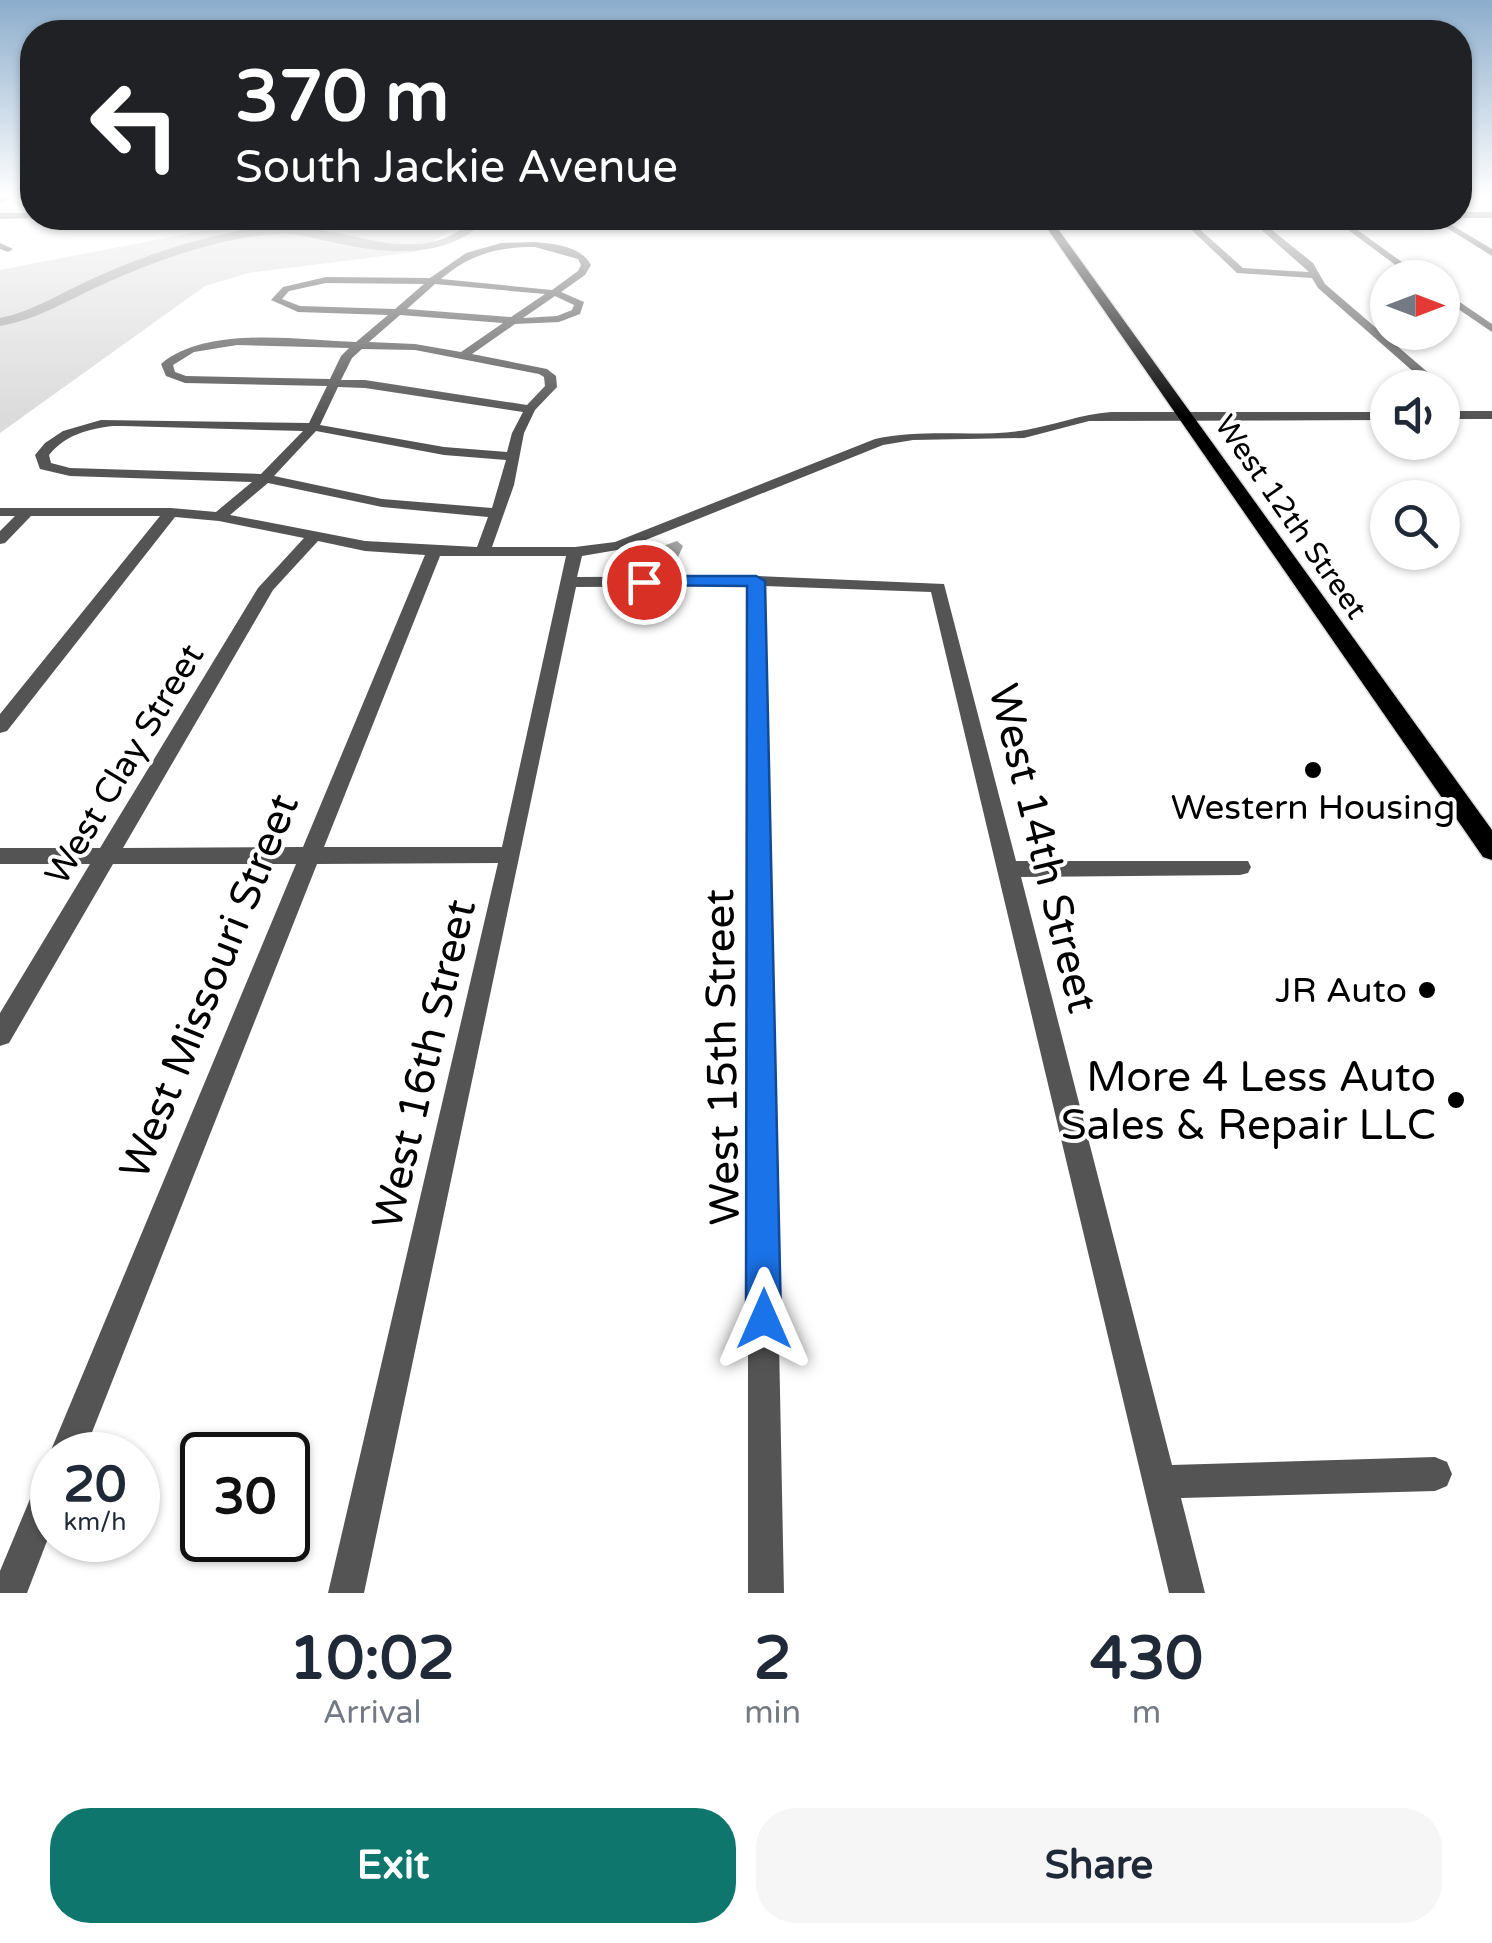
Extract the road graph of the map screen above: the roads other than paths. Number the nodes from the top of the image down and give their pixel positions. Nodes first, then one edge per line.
1 (448, 268) edge
2 (584, 268) edge
3 (1081, 268) edge
4 (1237, 268) edge
5 (1309, 268) edge
6 (1316, 275) junction
7 (433, 282) junction
8 (554, 292) junction
9 (1460, 307) edge
10 (402, 311) junction
11 (514, 321) junction
12 (1492, 329) edge
13 (361, 344) junction
14 (465, 354) junction
15 (1420, 370) edge
16 (333, 383) junction
17 (1460, 404) edge
18 (530, 409) junction
19 (1460, 415) edge
20 (1473, 415) junction
21 (1492, 415) edge
22 (1186, 416) junction
23 (1370, 416) edge
24 (313, 427) junction
25 (512, 456) junction
26 (265, 478) junction
27 (0, 512) edge
28 (28, 512) junction
29 (171, 512) junction
30 (497, 514) junction
31 (219, 517) junction
32 (316, 536) junction
33 (0, 540) edge
34 (434, 552) junction
35 (483, 552) junction
36 (575, 552) junction
37 (756, 581) junction
38 (568, 582) junction
39 (0, 727) edge
40 (1492, 850) edge
41 (311, 855) junction
42 (511, 855) junction
43 (0, 856) edge
44 (107, 856) junction
45 (1240, 867) dead end
46 (1008, 869) junction
47 (0, 1035) edge
48 (75, 1432) edge
49 (1436, 1474) dead end
50 (1160, 1482) junction
51 (30, 1541) edge
52 (9, 1593) edge
53 (346, 1593) edge
54 (766, 1593) edge
55 (1187, 1593) edge

1 - 7 street
2 - 8 street
3 - 22 main road, West 12th Street
4 - 6 street
5 - 6 street
6 - 15 street
7 - 8 street
7 - 10 street
7 - 10 street
8 - 11 street
8 - 11 street
9 - 12 street
10 - 11 street
10 - 13 street
11 - 14 street
13 - 14 street
13 - 16 street
13 - 16 street
14 - 18 street
16 - 18 street
16 - 24 street
17 - 20 street
18 - 25 street
19 - 20 street
20 - 21 street
22 - 23 street
22 - 36 street
22 - 40 main road, West 12th Street
24 - 25 street
24 - 26 street
24 - 26 street
25 - 30 street
26 - 30 street
26 - 31 street
27 - 28 street
28 - 29 street
28 - 33 street
29 - 31 street
29 - 39 street
30 - 35 street
31 - 32 street
32 - 34 street
32 - 44 street, West Clay Street
34 - 35 street
34 - 41 street, West Missouri Street
35 - 36 street
36 - 38 street, West 16th Street
37 - 38 street
37 - 46 street, West 14th Street
37 - 54 street, West 15th Street
38 - 42 street, West 16th Street
41 - 42 street
41 - 44 street
41 - 48 street, West Missouri Street
42 - 53 street, West 16th Street
43 - 44 street
44 - 47 street, West Clay Street
45 - 46 street
46 - 50 street, West 14th Street
49 - 50 street
50 - 55 street, West 14th Street
51 - 52 street

